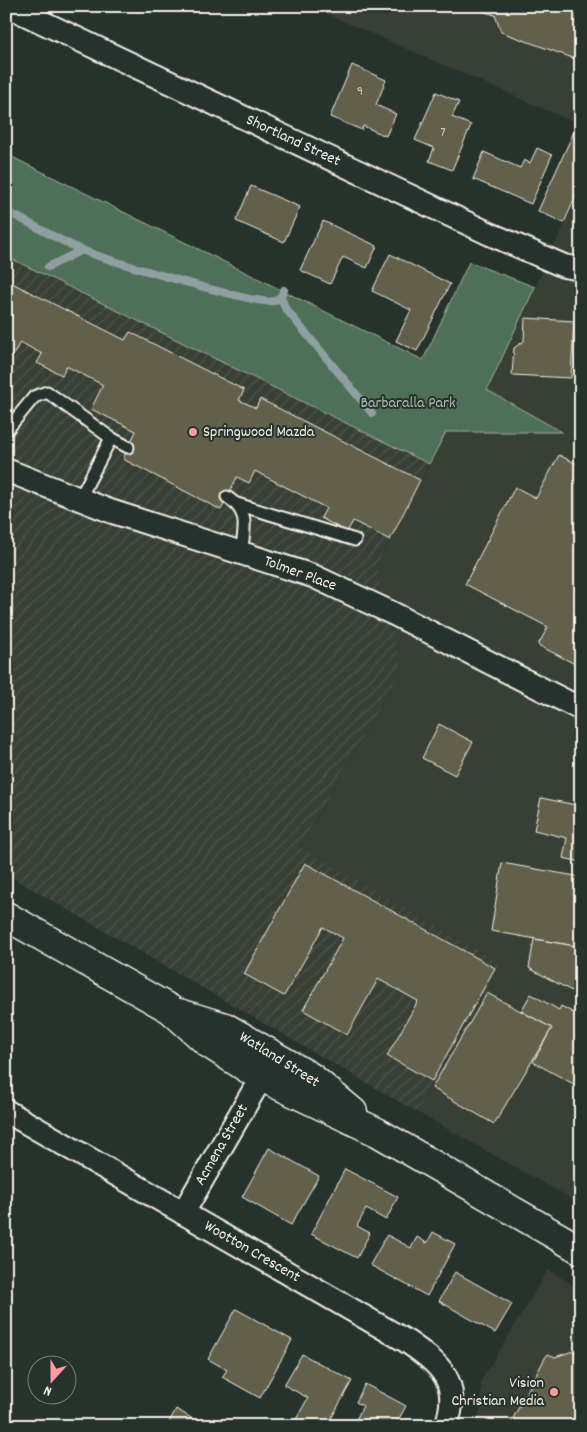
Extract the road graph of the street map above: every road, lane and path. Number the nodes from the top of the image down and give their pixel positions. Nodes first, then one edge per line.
1 (8, 6) edge
2 (581, 269) edge
3 (6, 431) edge
4 (111, 438) junction
5 (128, 447) dead end
6 (6, 470) edge
7 (227, 497) dead end
8 (79, 500) junction
9 (237, 504) junction
10 (355, 540) dead end
11 (241, 554) junction
12 (581, 709) edge
13 (6, 916) edge
14 (170, 1009) junction
15 (261, 1078) junction
16 (6, 1111) edge
17 (377, 1132) junction
18 (183, 1213) junction
19 (581, 1249) edge
20 (446, 1426) edge

1 - 2 street, Shortland Street
3 - 4 lane
4 - 5 lane
4 - 8 lane
6 - 8 street, Tolmer Place
7 - 9 lane
8 - 11 street, Tolmer Place
9 - 10 lane
9 - 11 lane
11 - 12 street, Tolmer Place
13 - 14 street, Watland Street
14 - 15 street, Watland Street
14 - 17 street, Watland Street
15 - 17 street, Watland Street
15 - 18 street, Acmena Street
16 - 18 street, Wootton Crescent
17 - 19 street, Watland Street
18 - 20 street, Wootton Crescent

